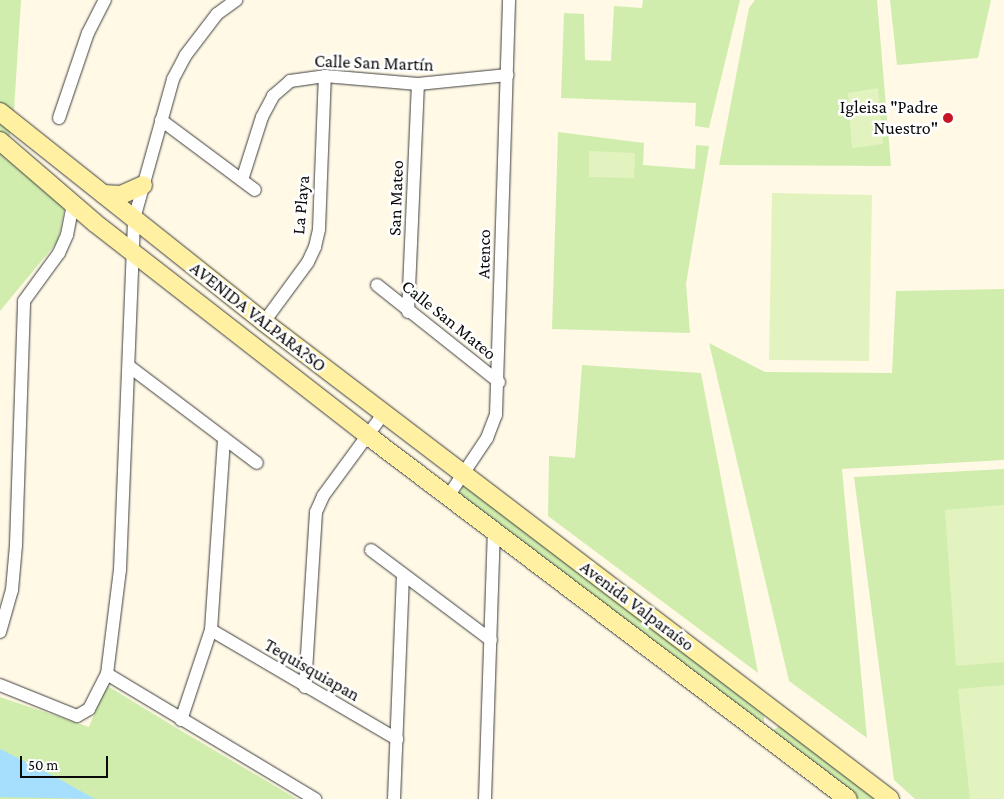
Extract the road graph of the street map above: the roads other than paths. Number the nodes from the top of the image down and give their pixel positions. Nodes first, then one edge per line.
1 (105, 0) edge
2 (236, 0) edge
3 (509, 0) edge
4 (508, 75) junction
5 (325, 76) junction
6 (418, 84) junction
7 (0, 112) edge
8 (59, 118) dead end
9 (161, 120) junction
10 (0, 141) edge
11 (242, 180) junction
12 (143, 185) junction
13 (255, 190) dead end
14 (103, 194) junction
15 (73, 204) junction
16 (134, 219) junction
17 (132, 251) junction
18 (377, 285) dead end
19 (408, 312) junction
20 (264, 322) junction
21 (130, 367) junction
22 (499, 382) junction
23 (384, 413) junction
24 (367, 435) junction
25 (224, 438) junction
26 (257, 463) dead end
27 (463, 474) junction
28 (449, 495) junction
29 (494, 530) junction
30 (371, 550) dead end
31 (403, 575) junction
32 (210, 630) junction
33 (0, 632) edge
34 (491, 640) junction
35 (106, 674) junction
36 (0, 685) edge
37 (306, 687) junction
38 (181, 720) junction
39 (396, 739) junction
40 (314, 799) edge
41 (394, 799) edge
42 (485, 799) edge
43 (848, 799) edge
44 (890, 799) edge

1 - 8 street
2 - 9 street
3 - 4 street, Atenco
4 - 6 street, Calle San Martín
4 - 22 street, Atenco
5 - 6 street, Calle San Martín
5 - 11 street, Calle San Martín
5 - 20 street, La Playa
6 - 19 street, San Mateo
7 - 14 main road, AVENIDA VALPARA?SO
9 - 11 street
9 - 12 street
10 - 15 main road, AVENIDA VALPARA?SO
11 - 13 street
12 - 14 main road
12 - 16 street
14 - 16 main road, AVENIDA VALPARA?SO
15 - 17 main road, AVENIDA VALPARA?SO
15 - 33 street
16 - 17 street
16 - 20 main road, AVENIDA VALPARA?SO
17 - 21 street
17 - 24 main road, AVENIDA VALPARA?SO
18 - 19 street, Calle San Mateo
19 - 22 street, Calle San Mateo
20 - 23 main road, AVENIDA VALPARA?SO
21 - 25 street
21 - 35 street
22 - 27 street, Atenco
23 - 24 street
23 - 27 main road, Avenida Valparaíso
24 - 28 main road, Avenida Valparaíso
24 - 37 street
25 - 26 street
25 - 32 street
27 - 28 street, Atenco
27 - 44 main road, Avenida Valparaíso
28 - 29 main road, Avenida Valparaíso
29 - 34 street
29 - 43 main road, Avenida Valparaíso
30 - 31 street
31 - 34 street
31 - 39 street
32 - 37 street, Tequisquiapan
32 - 38 street
34 - 42 street
35 - 36 street
35 - 38 street
37 - 39 street, Tequisquiapan
38 - 40 street
39 - 41 street

